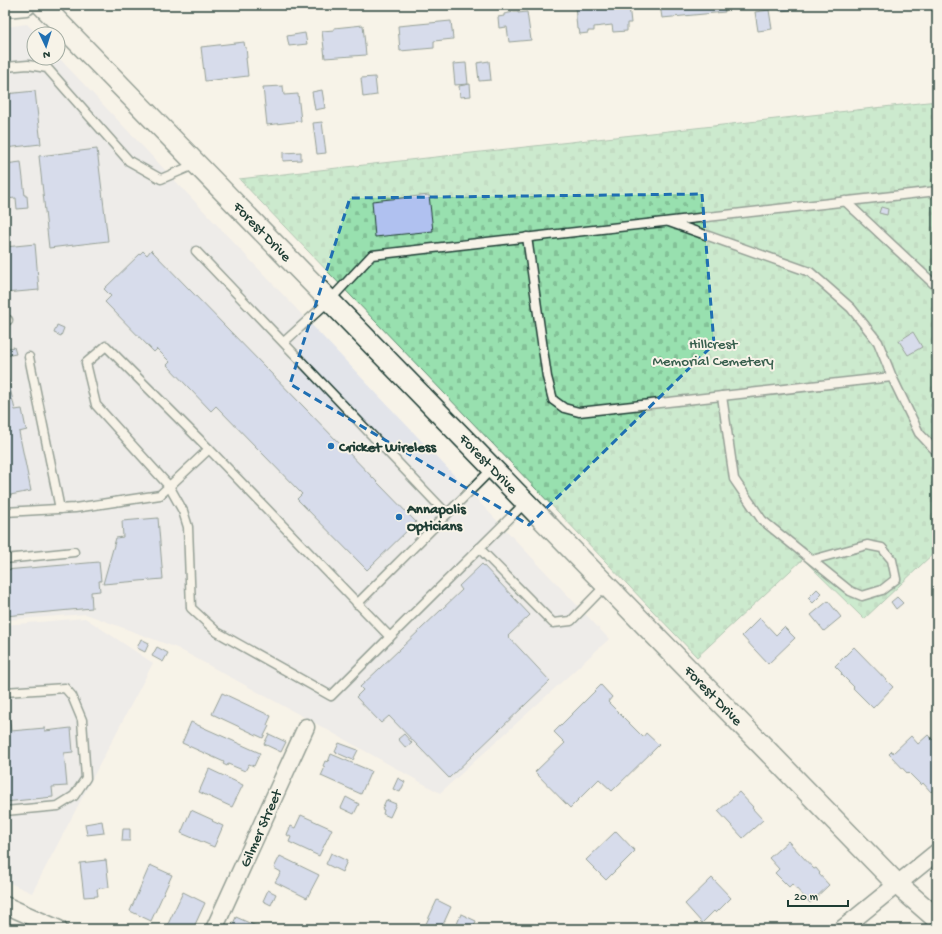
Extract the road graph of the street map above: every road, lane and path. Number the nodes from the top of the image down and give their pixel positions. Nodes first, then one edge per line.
1 (26, 5) edge
2 (42, 5) edge
3 (5, 7) edge
4 (5, 67) edge
5 (197, 164) junction
6 (937, 191) edge
7 (845, 201) junction
8 (666, 221) junction
9 (527, 237) junction
10 (196, 251) dead end
11 (937, 289) edge
12 (330, 300) junction
13 (284, 342) junction
14 (29, 357) dead end
15 (892, 377) junction
16 (722, 396) junction
17 (209, 450) junction
18 (937, 452) edge
19 (493, 468) junction
20 (169, 486) junction
21 (526, 502) junction
22 (60, 509) junction
23 (5, 512) edge
24 (447, 514) junction
25 (479, 548) junction
26 (74, 552) dead end
27 (5, 559) edge
28 (812, 560) junction
29 (606, 584) junction
30 (357, 604) junction
31 (390, 637) junction
32 (5, 692) edge
33 (306, 727) dead end
34 (5, 811) edge
35 (937, 852) edge
36 (897, 884) junction
37 (5, 905) edge
38 (937, 919) edge
39 (59, 929) edge
40 (214, 929) edge
41 (842, 929) edge

1 - 3 street
2 - 5 street, Forest Drive
4 - 5 lane
5 - 12 street, Forest Drive
6 - 7 lane
7 - 8 lane
7 - 11 lane
8 - 9 lane
8 - 15 lane
9 - 12 lane
9 - 16 lane
10 - 13 lane
12 - 13 lane
12 - 19 street, Forest Drive
13 - 24 lane
14 - 22 lane
15 - 16 lane
15 - 18 lane
16 - 28 lane
17 - 20 lane
17 - 20 lane
17 - 30 lane
19 - 21 street, Forest Drive
19 - 24 lane
20 - 22 lane
20 - 31 lane
21 - 25 lane
21 - 29 street, Forest Drive
22 - 23 lane
24 - 30 lane
25 - 29 lane
25 - 31 lane
26 - 27 lane
28 - 28 lane
29 - 36 street, Forest Drive
30 - 31 lane
32 - 34 lane
33 - 40 street, Gilmer Street
35 - 36 street
36 - 38 street, Forest Drive
36 - 41 street
37 - 39 street

